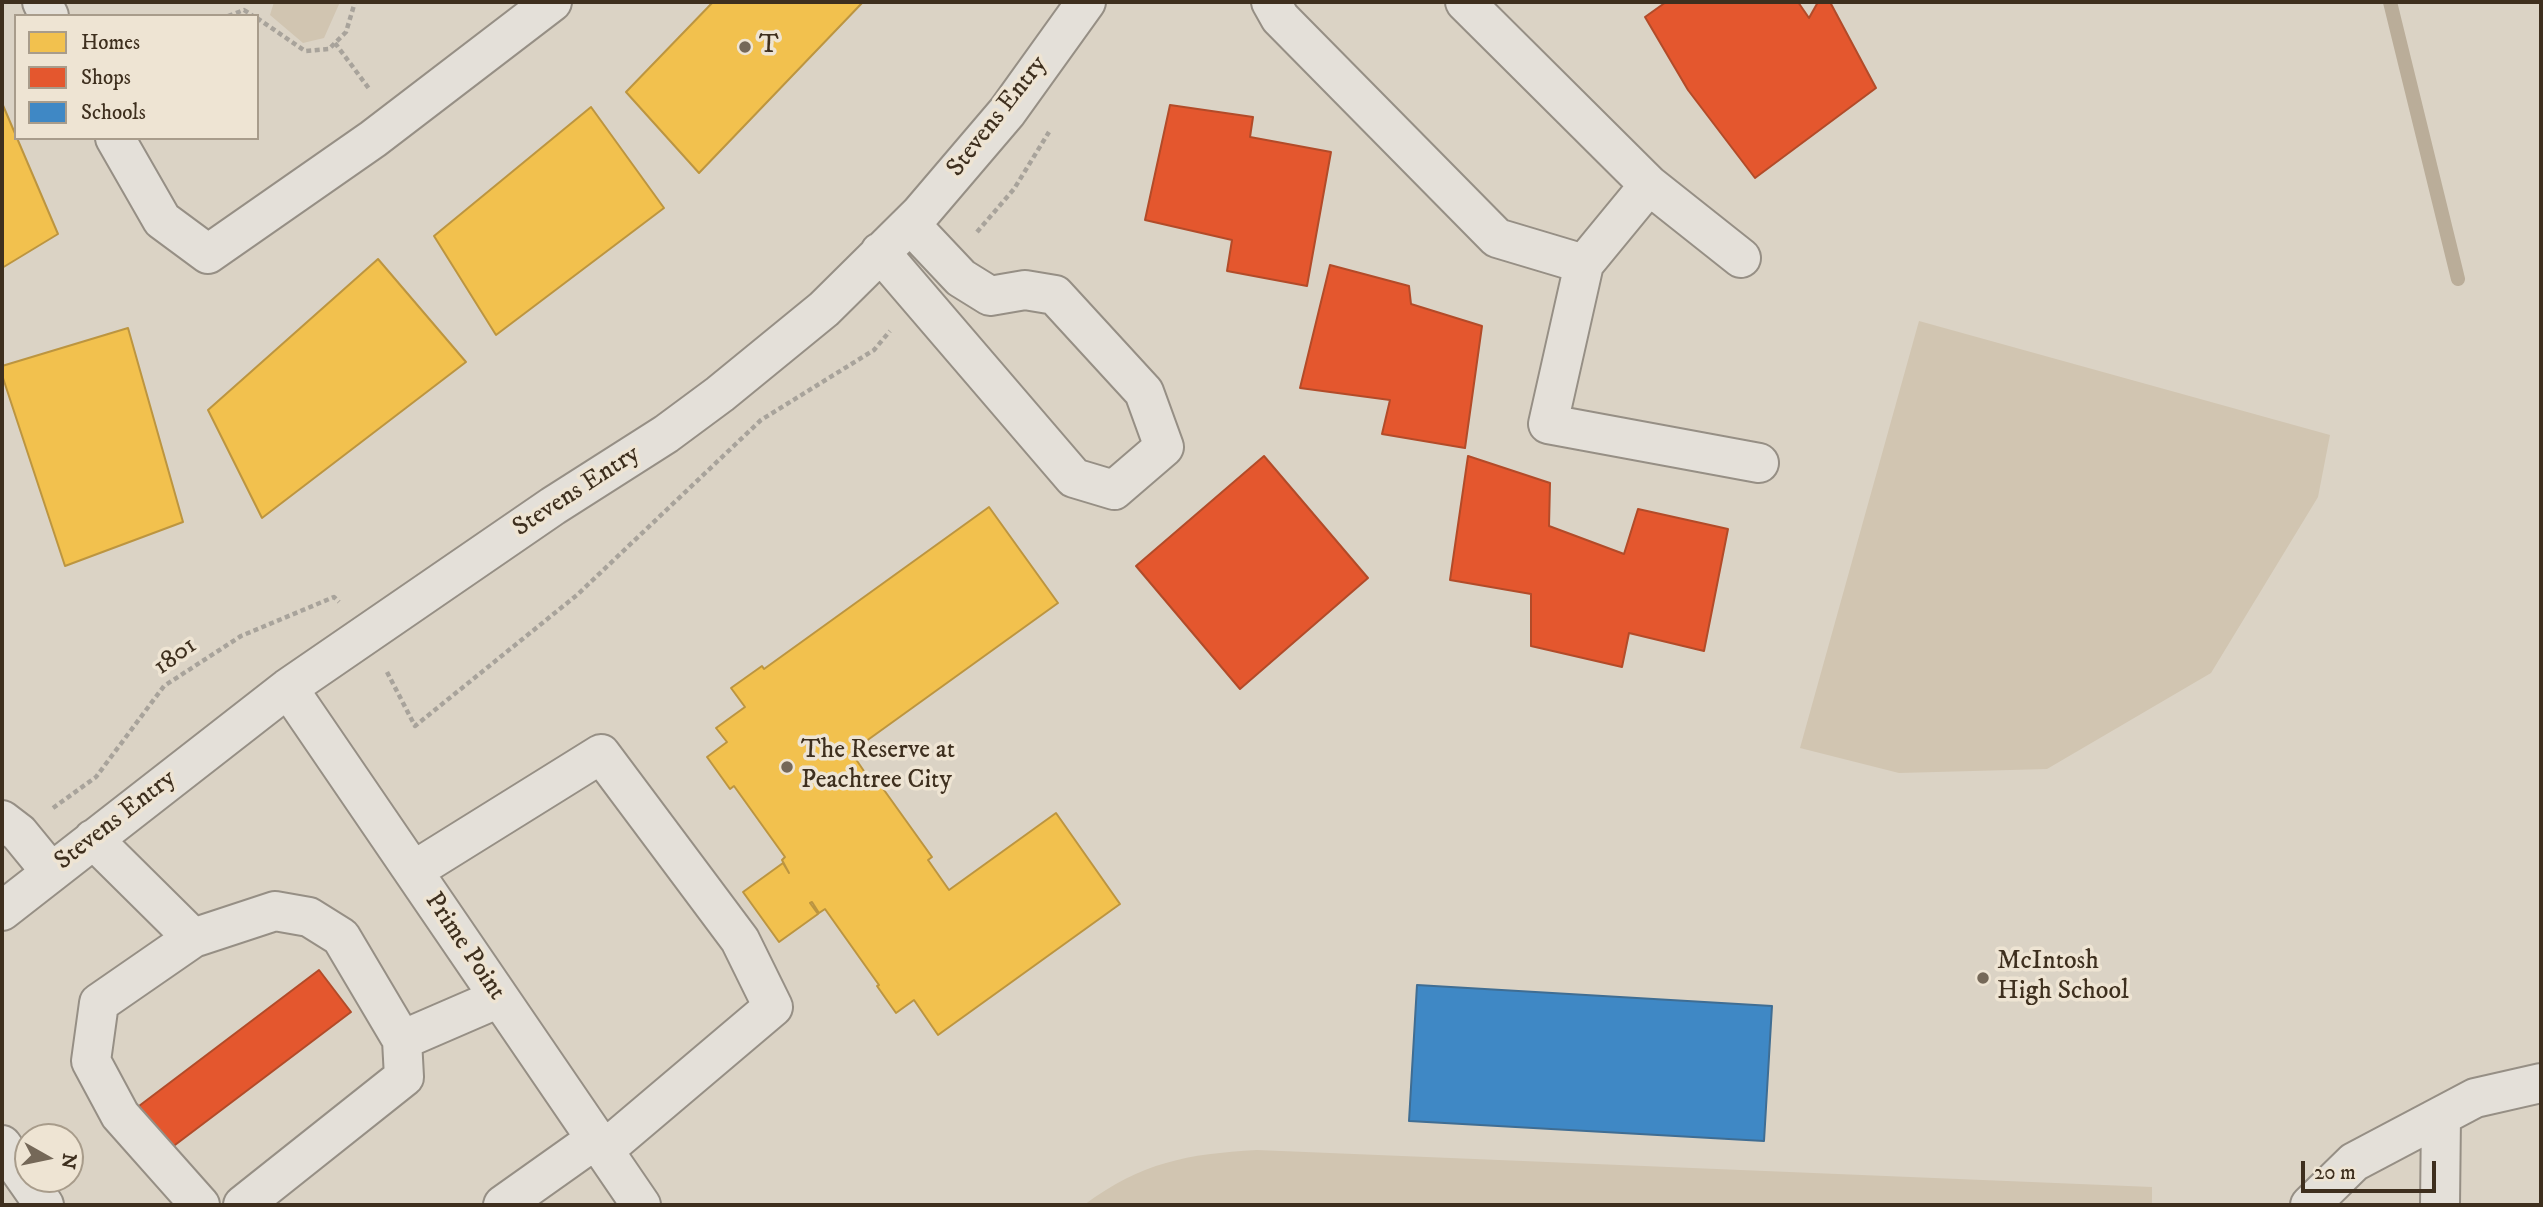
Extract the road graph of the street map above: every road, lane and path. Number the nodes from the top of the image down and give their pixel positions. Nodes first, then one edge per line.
1 (355, 2) edge
2 (552, 2) edge
3 (1086, 2) edge
4 (1271, 2) edge
5 (1465, 2) edge
6 (233, 14) edge
7 (250, 14) edge
8 (259, 20) edge
9 (335, 43) junction
10 (394, 122) junction
11 (116, 140) edge
12 (1649, 185) junction
13 (909, 224) junction
14 (880, 253) junction
15 (1741, 258) dead end
16 (1584, 264) junction
17 (1759, 463) dead end
18 (367, 634) junction
19 (288, 688) junction
20 (10, 826) edge
21 (93, 839) junction
22 (413, 871) junction
23 (51, 872) junction
24 (2, 911) edge
25 (193, 938) junction
26 (499, 998) junction
27 (402, 1040) junction
28 (2541, 1083) edge
29 (2441, 1116) junction
30 (2, 1145) edge
31 (599, 1145) junction
32 (44, 1205) edge
33 (200, 1205) edge
34 (243, 1205) edge
35 (503, 1205) edge
36 (641, 1205) edge
37 (2311, 1205) edge
38 (2440, 1205) edge

1 - 9 path
2 - 10 street
3 - 13 street, Stevens Entry
4 - 16 street
5 - 12 street
6 - 7 path
8 - 9 path
9 - 10 path
10 - 11 street
12 - 15 street
12 - 16 street
13 - 14 street, Stevens Entry
13 - 14 street
14 - 18 street, Stevens Entry
16 - 17 street
18 - 19 street, Stevens Entry
18 - 20 path, 1801
19 - 21 street, Stevens Entry
19 - 22 street, Prime Point
20 - 23 street
21 - 23 street, Stevens Entry
21 - 25 street
22 - 26 street, Prime Point
22 - 31 street
23 - 24 street, Stevens Entry
25 - 27 street
25 - 33 street
26 - 27 street
26 - 31 street, Prime Point
27 - 34 street
28 - 29 street
29 - 37 street
29 - 38 street
30 - 32 street
31 - 35 street
31 - 36 street, Prime Point

